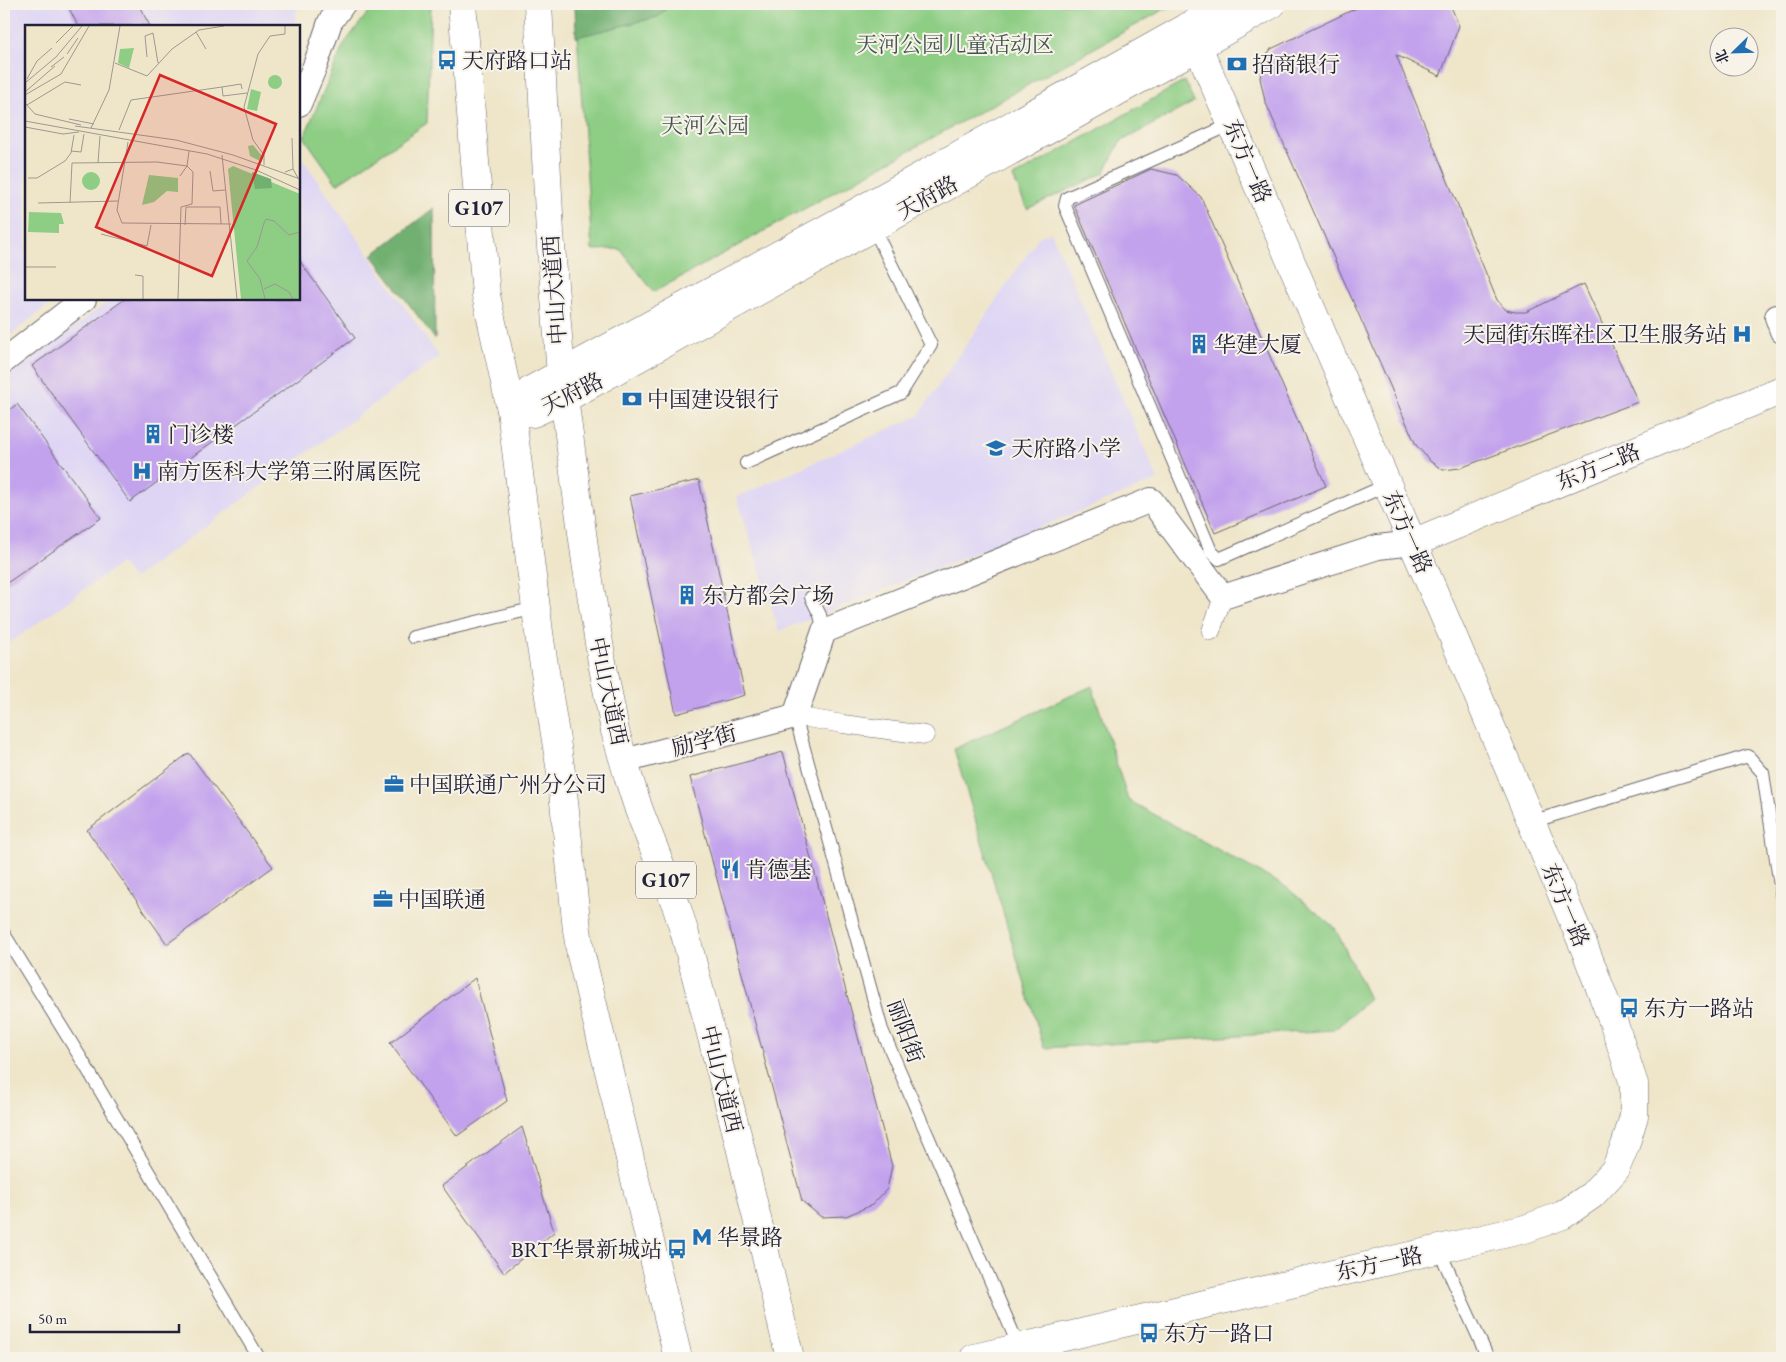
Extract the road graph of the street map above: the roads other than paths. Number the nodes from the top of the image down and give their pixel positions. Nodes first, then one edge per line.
1 (343, 4) edge
2 (462, 4) edge
3 (538, 4) edge
4 (1229, 4) edge
5 (1272, 4) edge
6 (1194, 36) junction
7 (300, 102) edge
8 (1232, 124) junction
9 (873, 227) junction
10 (83, 300) edge
11 (4, 361) edge
12 (563, 387) junction
13 (1782, 390) edge
14 (511, 410) junction
15 (746, 463) dead end
16 (1387, 485) junction
17 (1413, 543) junction
18 (811, 597) dead end
19 (1223, 597) junction
20 (536, 608) junction
21 (824, 631) junction
22 (1211, 631) dead end
23 (413, 637) dead end
24 (790, 717) junction
25 (925, 735) dead end
26 (624, 761) junction
27 (1531, 822) junction
28 (1782, 899) edge
29 (4, 934) edge
30 (1440, 1250) junction
31 (1021, 1353) edge
32 (259, 1358) edge
33 (678, 1358) edge
34 (790, 1358) edge
35 (974, 1358) edge
36 (1488, 1358) edge

1 - 7 street
2 - 14 main road, G107
3 - 12 main road, 中山大道西 / G107
4 - 6 main road, 天府路
5 - 6 main road, 天府路
6 - 8 main road, 东方一路
6 - 9 main road, 天府路
6 - 12 main road, 天府路
8 - 16 main road, 东方一路
8 - 16 lane
9 - 12 main road, 天府路
9 - 15 lane
10 - 11 street
12 - 14 main road, 天府路
12 - 26 main road, 中山大道西 / G107
13 - 17 main road, 东方二路
14 - 20 main road, G107
16 - 17 main road, 东方一路
17 - 19 street
17 - 27 main road, 东方一路
18 - 21 lane
19 - 21 street
19 - 22 street
20 - 23 lane
20 - 33 main road, G107
21 - 24 street
24 - 25 street
24 - 26 street, 励学街
24 - 31 lane, 丽阳街
26 - 34 main road, 中山大道西 / G107
27 - 28 lane
27 - 30 main road, 东方一路
29 - 32 lane
30 - 31 main road, 东方一路
30 - 36 lane
31 - 35 main road, 东方一路

